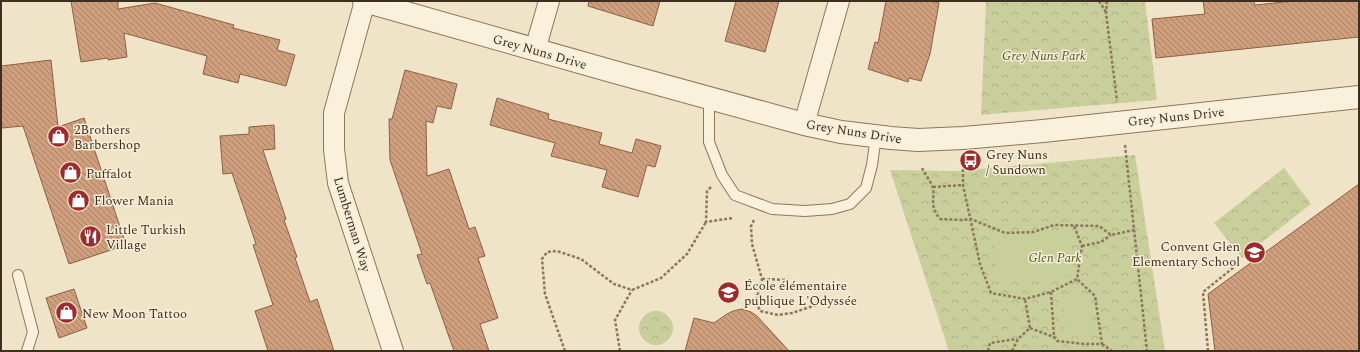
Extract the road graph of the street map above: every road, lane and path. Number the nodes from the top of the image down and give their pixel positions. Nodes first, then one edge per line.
1 (364, 1) edge
2 (549, 1) edge
3 (839, 1) edge
4 (1099, 1) edge
5 (1107, 1) edge
6 (1106, 13) junction
7 (535, 50) junction
8 (1359, 97) edge
9 (709, 98) junction
10 (1118, 107) dead end
11 (804, 124) junction
12 (876, 136) junction
13 (963, 138) junction
14 (1124, 138) dead end
15 (922, 168) dead end
16 (722, 175) junction
17 (963, 185) junction
18 (933, 187) junction
19 (761, 205) junction
20 (733, 218) dead end
21 (971, 219) junction
22 (706, 222) junction
23 (1074, 226) junction
24 (1134, 230) junction
25 (1110, 235) junction
26 (1082, 246) junction
27 (1238, 264) dead end
28 (18, 275) dead end
29 (762, 279) junction
30 (1077, 279) junction
31 (789, 280) dead end
32 (632, 290) junction
33 (1052, 292) junction
34 (1025, 299) junction
35 (816, 305) dead end
36 (1030, 328) junction
37 (1054, 337) junction
38 (1018, 339) junction
39 (1102, 344) junction
40 (27, 351) edge
41 (393, 351) edge
42 (565, 351) edge
43 (620, 351) edge
44 (988, 351) edge
45 (1012, 351) edge
46 (1112, 351) edge
47 (1147, 351) edge
48 (1208, 351) edge

1 - 7 street, Grey Nuns Drive
1 - 41 street, Lumberman Way
2 - 7 street
3 - 11 street
4 - 6 path
5 - 6 path
6 - 10 path
7 - 9 street, Grey Nuns Drive
8 - 13 street, Grey Nuns Drive
9 - 11 street, Grey Nuns Drive
9 - 16 lane
11 - 12 street, Grey Nuns Drive
12 - 13 street, Grey Nuns Drive
12 - 19 lane
13 - 17 path
14 - 24 path
15 - 18 path
16 - 19 lane
16 - 22 path
17 - 18 path
17 - 21 path
18 - 21 path
19 - 29 path
20 - 22 path
21 - 23 path
21 - 34 path
22 - 32 path
23 - 25 path
23 - 26 path
24 - 25 path
24 - 47 path
25 - 26 path
26 - 30 path
27 - 48 path
28 - 40 lane
29 - 31 path
29 - 35 path
30 - 33 path
30 - 39 path
32 - 42 path
32 - 43 path
33 - 34 path
33 - 37 path
34 - 36 path
36 - 37 path
36 - 38 path
37 - 39 path
38 - 44 path
38 - 45 path
39 - 46 path

